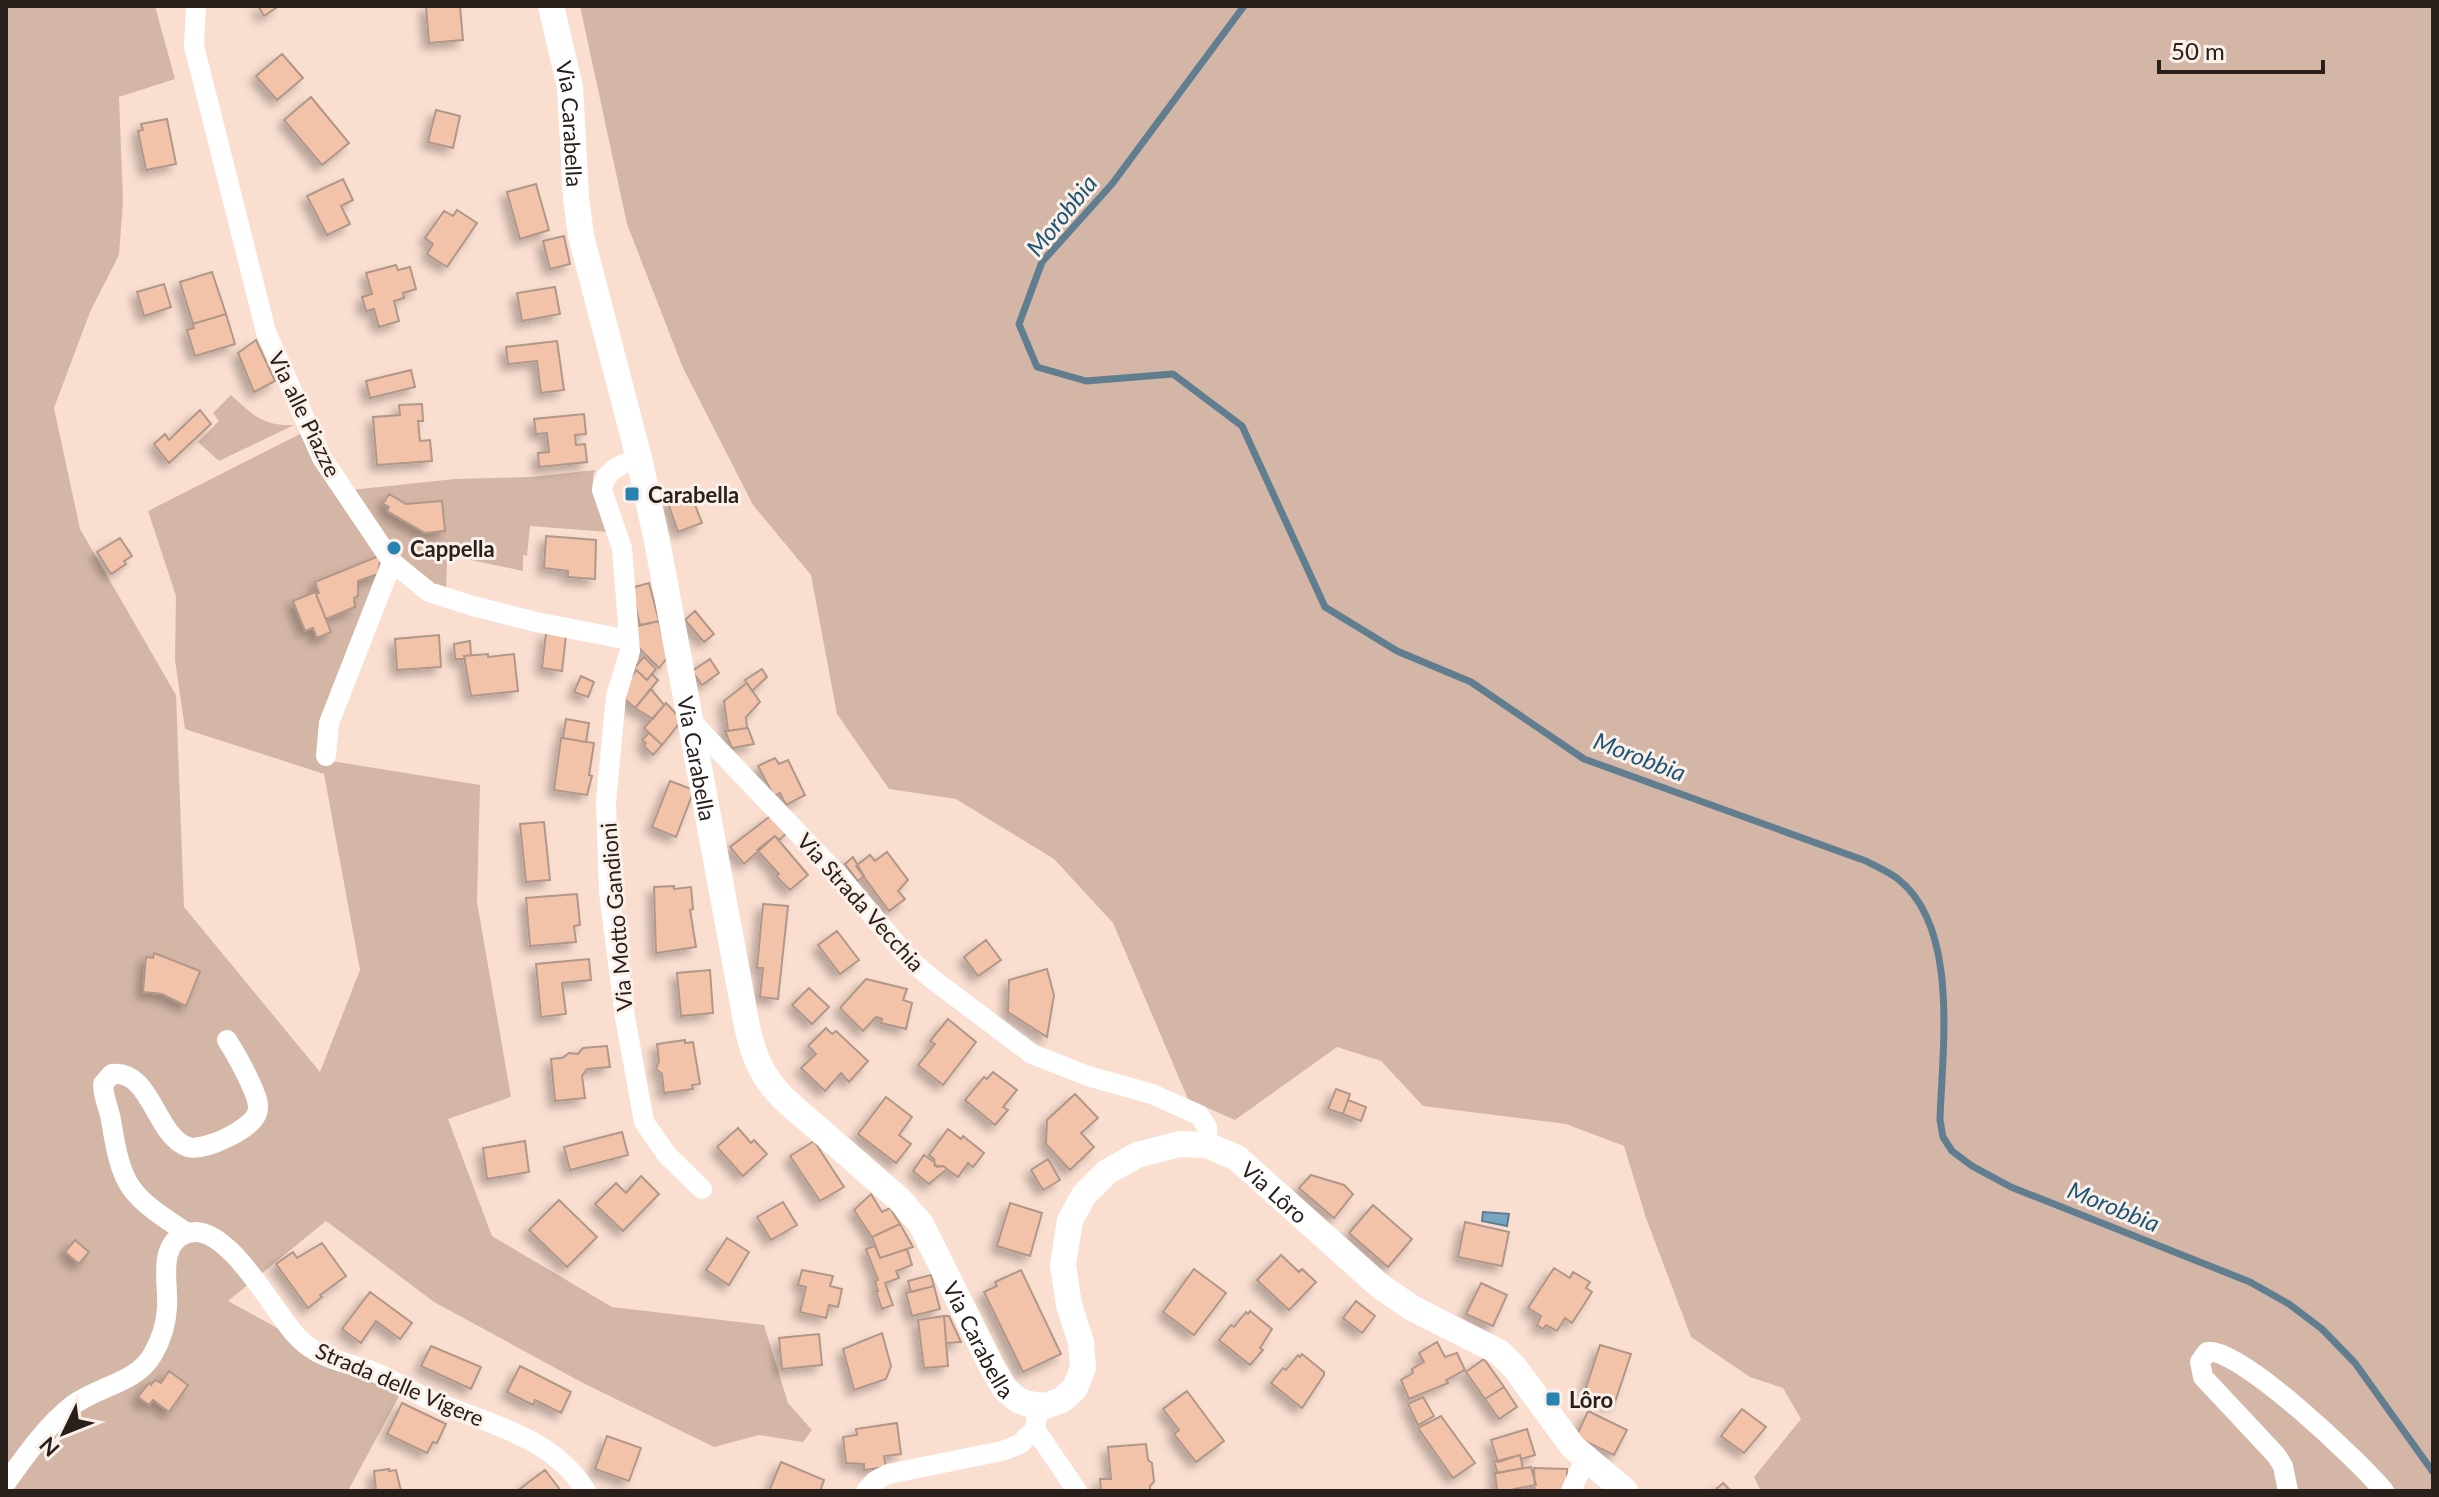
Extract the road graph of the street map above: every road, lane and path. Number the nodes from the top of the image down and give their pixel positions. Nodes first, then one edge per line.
1 (196, 6) edge
2 (551, 6) edge
3 (639, 458) junction
4 (392, 562) junction
5 (629, 640) junction
6 (691, 721) junction
7 (326, 756) dead end
8 (227, 1040) dead end
9 (1207, 1145) junction
10 (702, 1189) dead end
11 (187, 1233) junction
12 (1037, 1417) junction
13 (1585, 1459) junction
14 (6, 1483) edge
15 (586, 1491) edge
16 (866, 1491) edge
17 (1077, 1491) edge
18 (1571, 1491) edge
19 (1625, 1491) edge
20 (2288, 1491) edge
21 (2384, 1491) edge

1 - 4 street, Via alle Piazze
2 - 3 street, Via Carabella
3 - 5 street, Via Motto Gandioni
3 - 6 street, Via Carabella
4 - 5 street, Via alle Piazze
4 - 7 street
5 - 10 street, Via Motto Gandioni
6 - 9 street, Via Strada Vecchia
6 - 12 street, Via Carabella
8 - 11 street, Strada delle Vigere
9 - 12 street, Via Lôro
9 - 13 street, Via Lôro
11 - 14 street
11 - 15 street, Strada delle Vigere
12 - 16 street
12 - 17 street
13 - 18 street
13 - 19 street, Via Lôro
20 - 21 street

